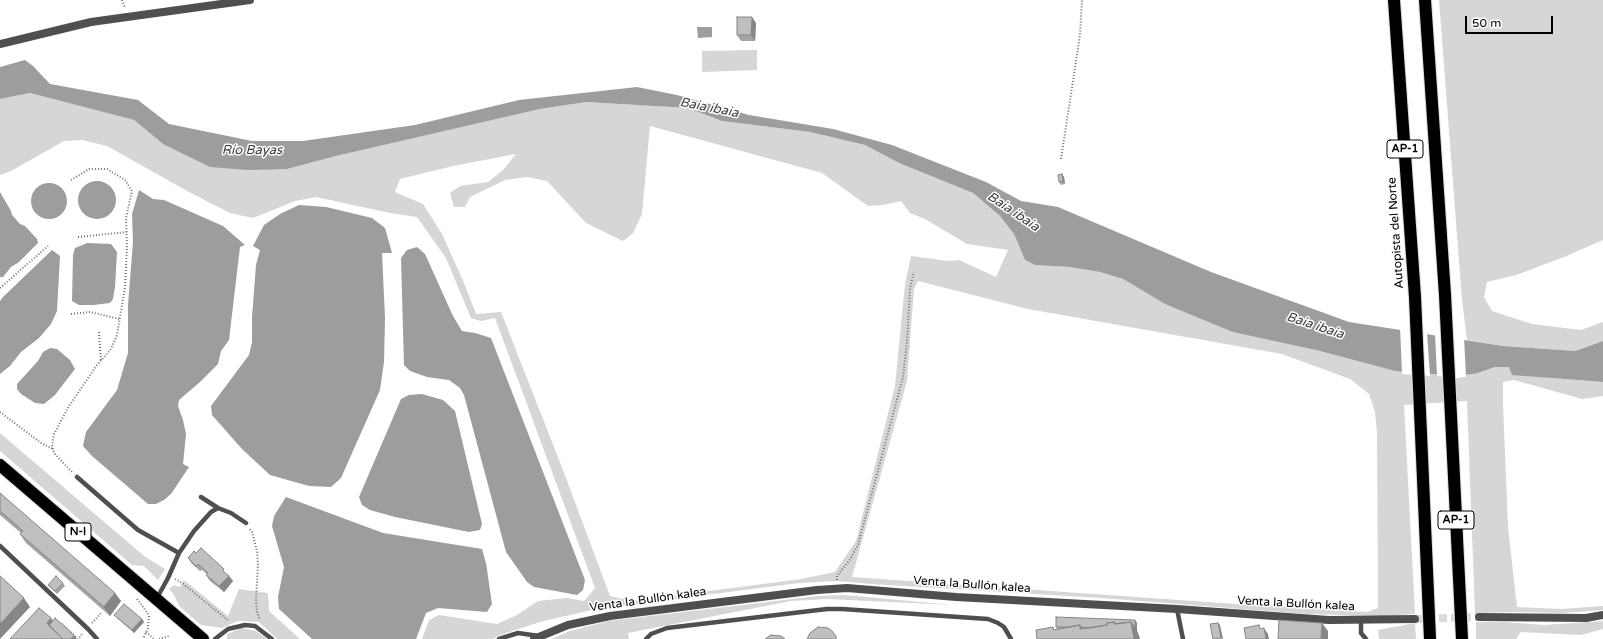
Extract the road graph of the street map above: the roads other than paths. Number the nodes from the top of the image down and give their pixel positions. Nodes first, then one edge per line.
1 (250, 0) edge
2 (1394, 0) edge
3 (1425, 0) edge
4 (0, 44) edge
5 (0, 465) edge
6 (77, 477) road end
7 (201, 498) dead end
8 (218, 508) junction
9 (246, 523) road end
10 (0, 546) edge
11 (179, 553) junction
12 (156, 599) junction
13 (1177, 609) junction
14 (1603, 615) edge
15 (1479, 617) tunnel mouth
16 (1415, 619) tunnel mouth
17 (1361, 620) junction
18 (537, 637) edge
19 (96, 639) edge
20 (203, 639) edge
21 (215, 639) edge
22 (272, 639) edge
23 (499, 639) edge
24 (646, 639) edge
25 (1011, 639) edge
26 (1183, 639) edge
27 (1366, 639) edge
28 (1430, 639) edge
29 (1462, 639) edge

1 - 4 street
2 - 28 highway, Autopista del Norte / AP-1
3 - 29 highway, AP-1
5 - 12 highway, N-I
6 - 11 lane
7 - 8 lane
8 - 9 lane
8 - 11 lane
10 - 19 lane
11 - 12 lane
12 - 20 highway, N-I
13 - 17 street, Venta la Bullón kalea
13 - 18 street, Venta la Bullón kalea
13 - 26 lane
14 - 15 street
16 - 17 street, Venta la Bullón kalea
17 - 27 lane
18 - 23 lane
21 - 22 lane
24 - 25 lane

